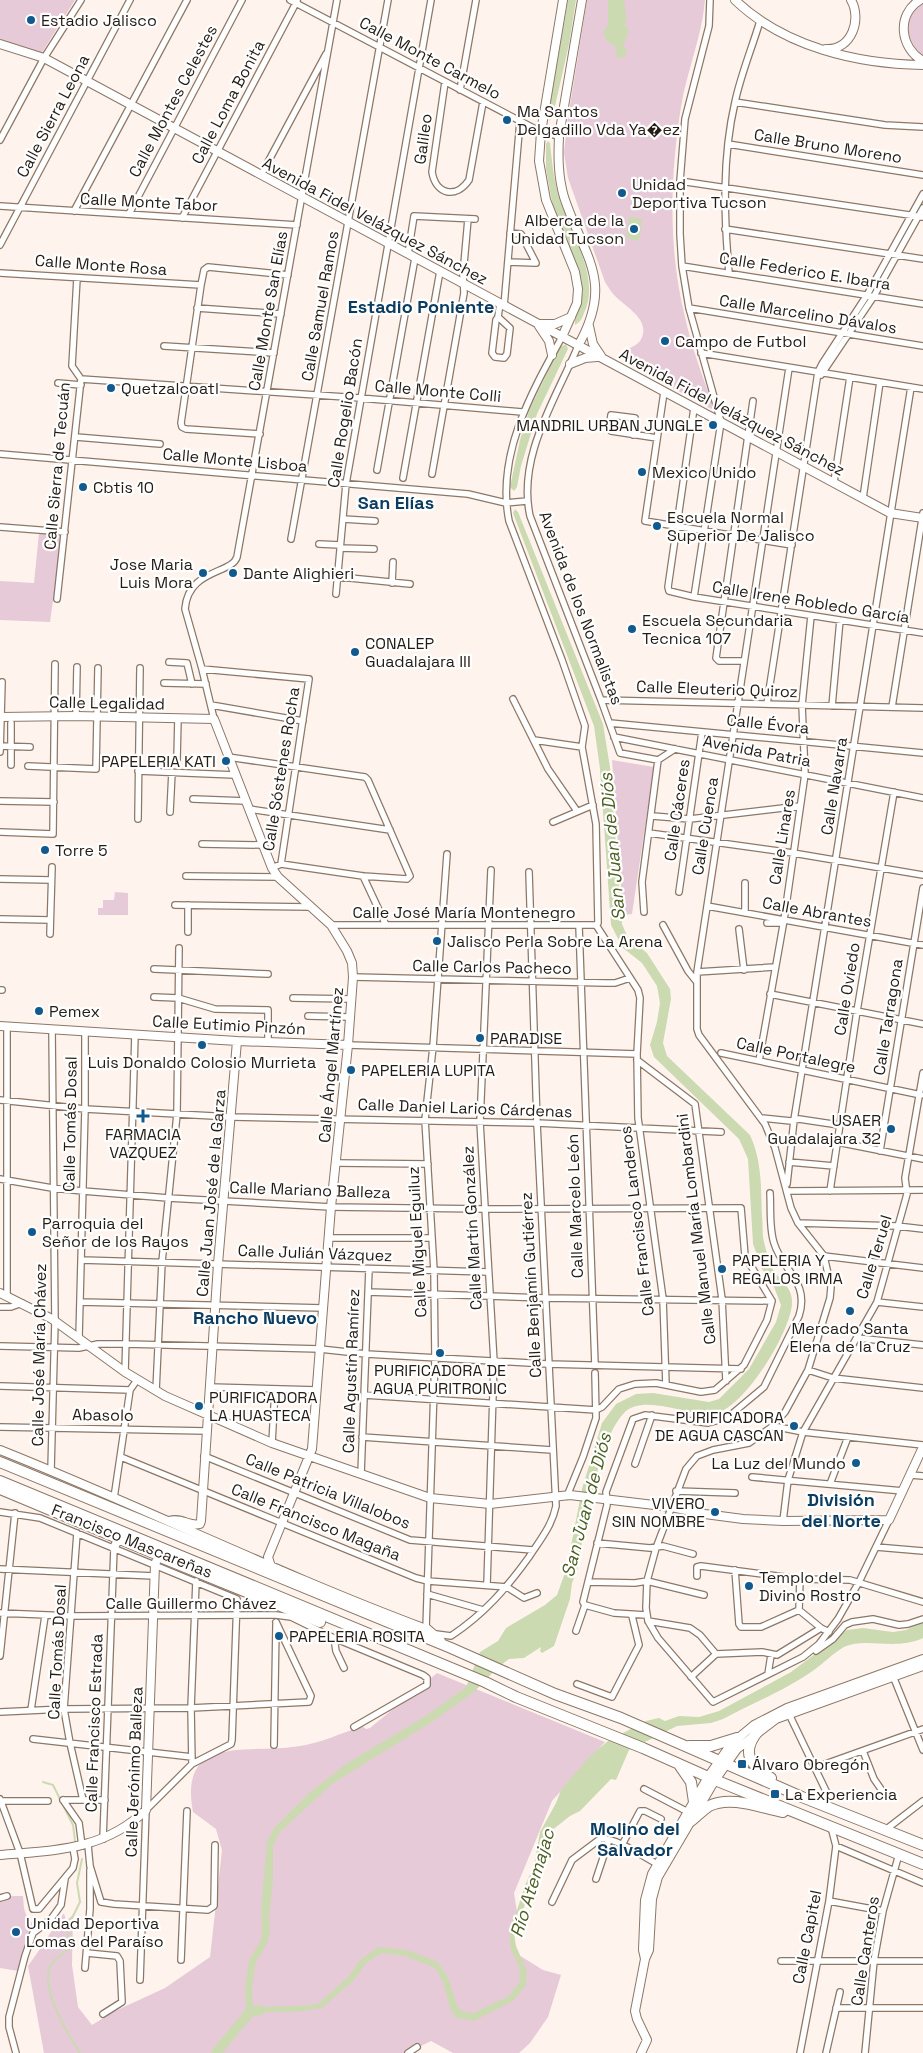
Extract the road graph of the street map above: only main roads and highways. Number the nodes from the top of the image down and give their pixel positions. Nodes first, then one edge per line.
1 (0, 1462) edge
2 (0, 1481) edge
3 (156, 1560) road end
4 (350, 1600) road end
5 (363, 1612) junction
6 (381, 1612) road end
7 (428, 1631) road end
8 (395, 1646) junction
9 (456, 1651) junction
10 (758, 1731) road end
11 (737, 1738) road end
12 (680, 1744) junction
13 (678, 1763) junction
14 (802, 1797) junction
15 (694, 1802) road end
16 (802, 1814) junction
17 (689, 1816) road end
18 (923, 1845) edge
19 (923, 1864) edge

1 - 5 highway
2 - 8 highway
3 - 8 highway
4 - 5 highway
5 - 6 highway
5 - 9 highway
7 - 9 highway
8 - 13 highway
9 - 12 highway
10 - 14 highway
11 - 12 highway
12 - 14 highway
13 - 15 highway
13 - 16 highway
14 - 18 highway
16 - 17 highway
16 - 19 highway

